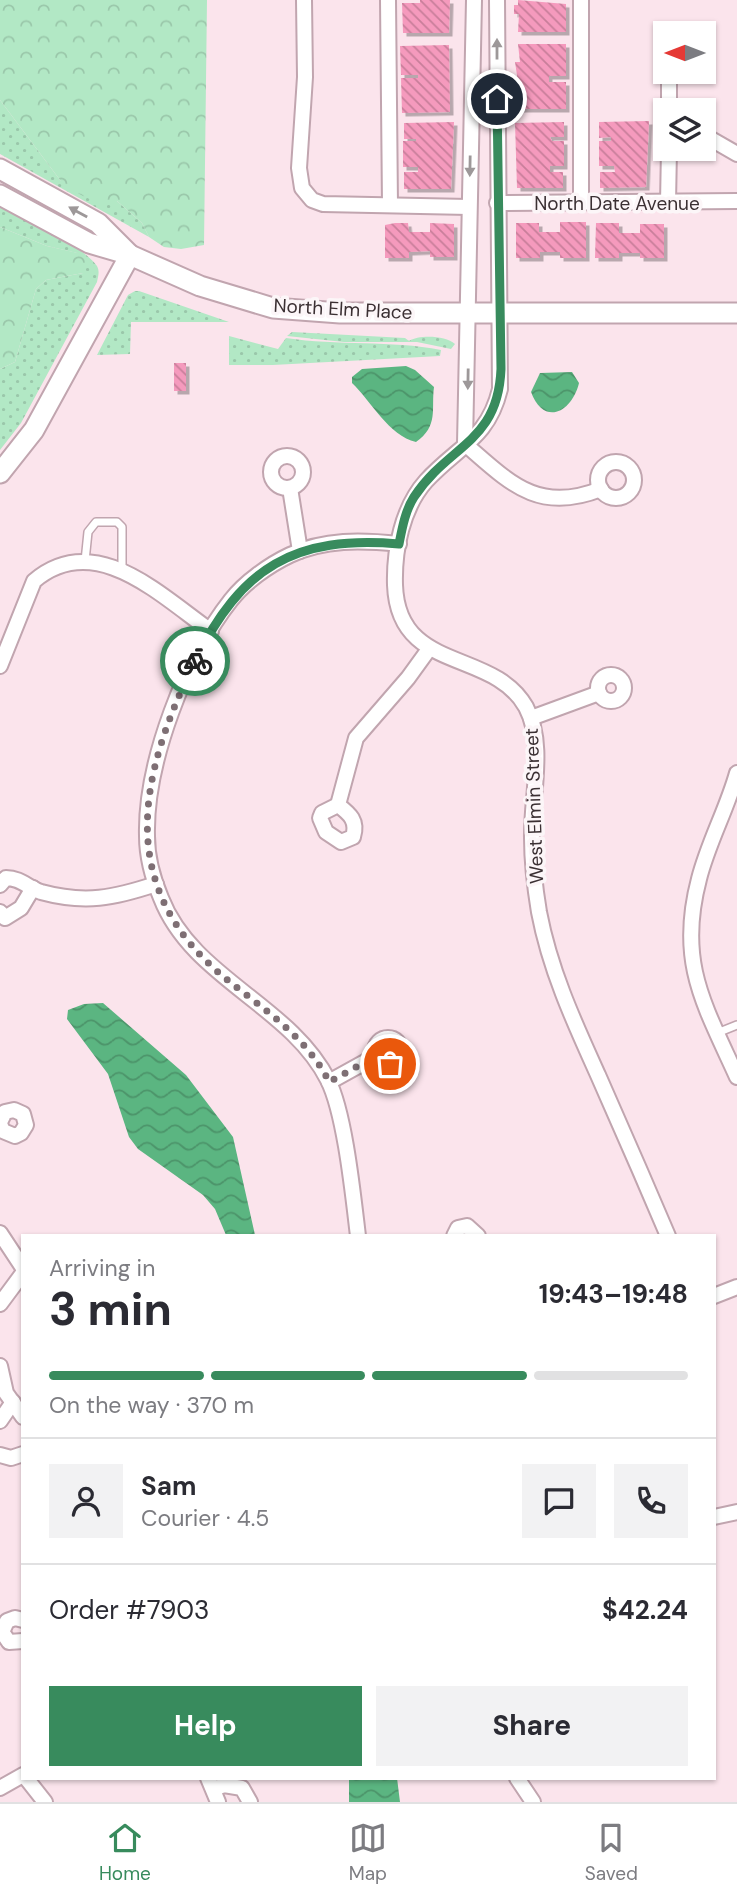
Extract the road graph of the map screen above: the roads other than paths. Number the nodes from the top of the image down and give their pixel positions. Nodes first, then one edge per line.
1 (304, 0) edge
2 (388, 0) edge
3 (474, 0) edge
4 (497, 0) edge
5 (581, 0) edge
6 (716, 142) edge
7 (737, 154) edge
8 (669, 161) edge
9 (0, 169) edge
10 (0, 195) edge
11 (737, 201) edge
12 (498, 203) junction
13 (581, 203) junction
14 (668, 203) junction
15 (390, 205) junction
16 (469, 207) junction
17 (130, 255) junction
18 (469, 313) junction
19 (499, 313) junction
20 (737, 313) edge
21 (465, 444) junction
22 (0, 473) edge
23 (290, 488) dead end
24 (601, 489) dead end
25 (399, 544) junction
26 (300, 551) junction
27 (85, 561) junction
28 (122, 570) junction
29 (211, 631) junction
30 (429, 649) junction
31 (0, 666) edge
32 (599, 693) dead end
33 (531, 718) junction
34 (737, 773) edge
35 (338, 805) dead end
36 (156, 884) junction
37 (0, 886) edge
38 (33, 888) junction
39 (0, 912) edge
40 (737, 1025) edge
41 (717, 1033) junction
42 (376, 1056) dead end
43 (737, 1077) edge
44 (329, 1082) junction
45 (0, 1233) edge
46 (358, 1234) edge
47 (454, 1234) edge
48 (476, 1234) edge
49 (667, 1234) edge
50 (21, 1267) edge
51 (21, 1273) edge
52 (737, 1287) edge
53 (716, 1295) edge
54 (0, 1304) edge
55 (0, 1366) edge
56 (13, 1402) junction
57 (21, 1414) edge
58 (0, 1421) edge
59 (0, 1455) edge
60 (21, 1455) edge
61 (737, 1512) edge
62 (716, 1517) edge
63 (21, 1620) edge
64 (21, 1641) edge
65 (21, 1778) edge
66 (27, 1780) edge
67 (518, 1780) edge
68 (0, 1788) edge
69 (213, 1790) edge
70 (0, 1794) edge
71 (4, 1802) edge
72 (45, 1802) edge
73 (250, 1802) edge
74 (533, 1802) edge

1 - 15 street
2 - 15 street
3 -> 16 street
12 -> 4 street, West Elmin Street
5 - 13 street
6 - 7 street
8 - 14 street
17 -> 9 main road
10 - 17 main road
11 - 14 street, North Date Avenue
12 - 13 street, North Date Avenue
12 - 19 street, West Elmin Street
13 - 14 street, North Date Avenue
15 - 16 street
16 - 18 street
17 - 18 main road, North Elm Place
17 - 22 main road
18 - 19 main road, North Elm Place
18 -> 21 street
19 - 20 main road, North Elm Place
19 - 21 street, West Elmin Street
21 - 24 street
21 - 25 street, West Elmin Street
23 - 26 street
25 - 26 street
25 - 30 street, West Elmin Street
26 - 29 street
27 - 28 street
27 - 28 lane
27 - 31 street
28 - 29 street
29 - 36 street
30 - 33 street, West Elmin Street
30 - 35 street
32 - 33 street
33 - 49 street, West Elmin Street
34 - 41 street
36 - 38 street
36 - 44 street
37 - 38 street
38 - 39 street
40 - 41 lane
41 - 43 street
42 - 44 street
44 - 46 street
45 - 50 street
47 - 48 street
51 - 54 street
52 - 53 street
55 - 56 street
56 - 57 street
56 - 58 street
59 - 60 street
61 - 62 street
63 - 64 street
65 - 68 street
66 - 72 street
67 - 74 street
69 - 73 street
70 - 71 street

